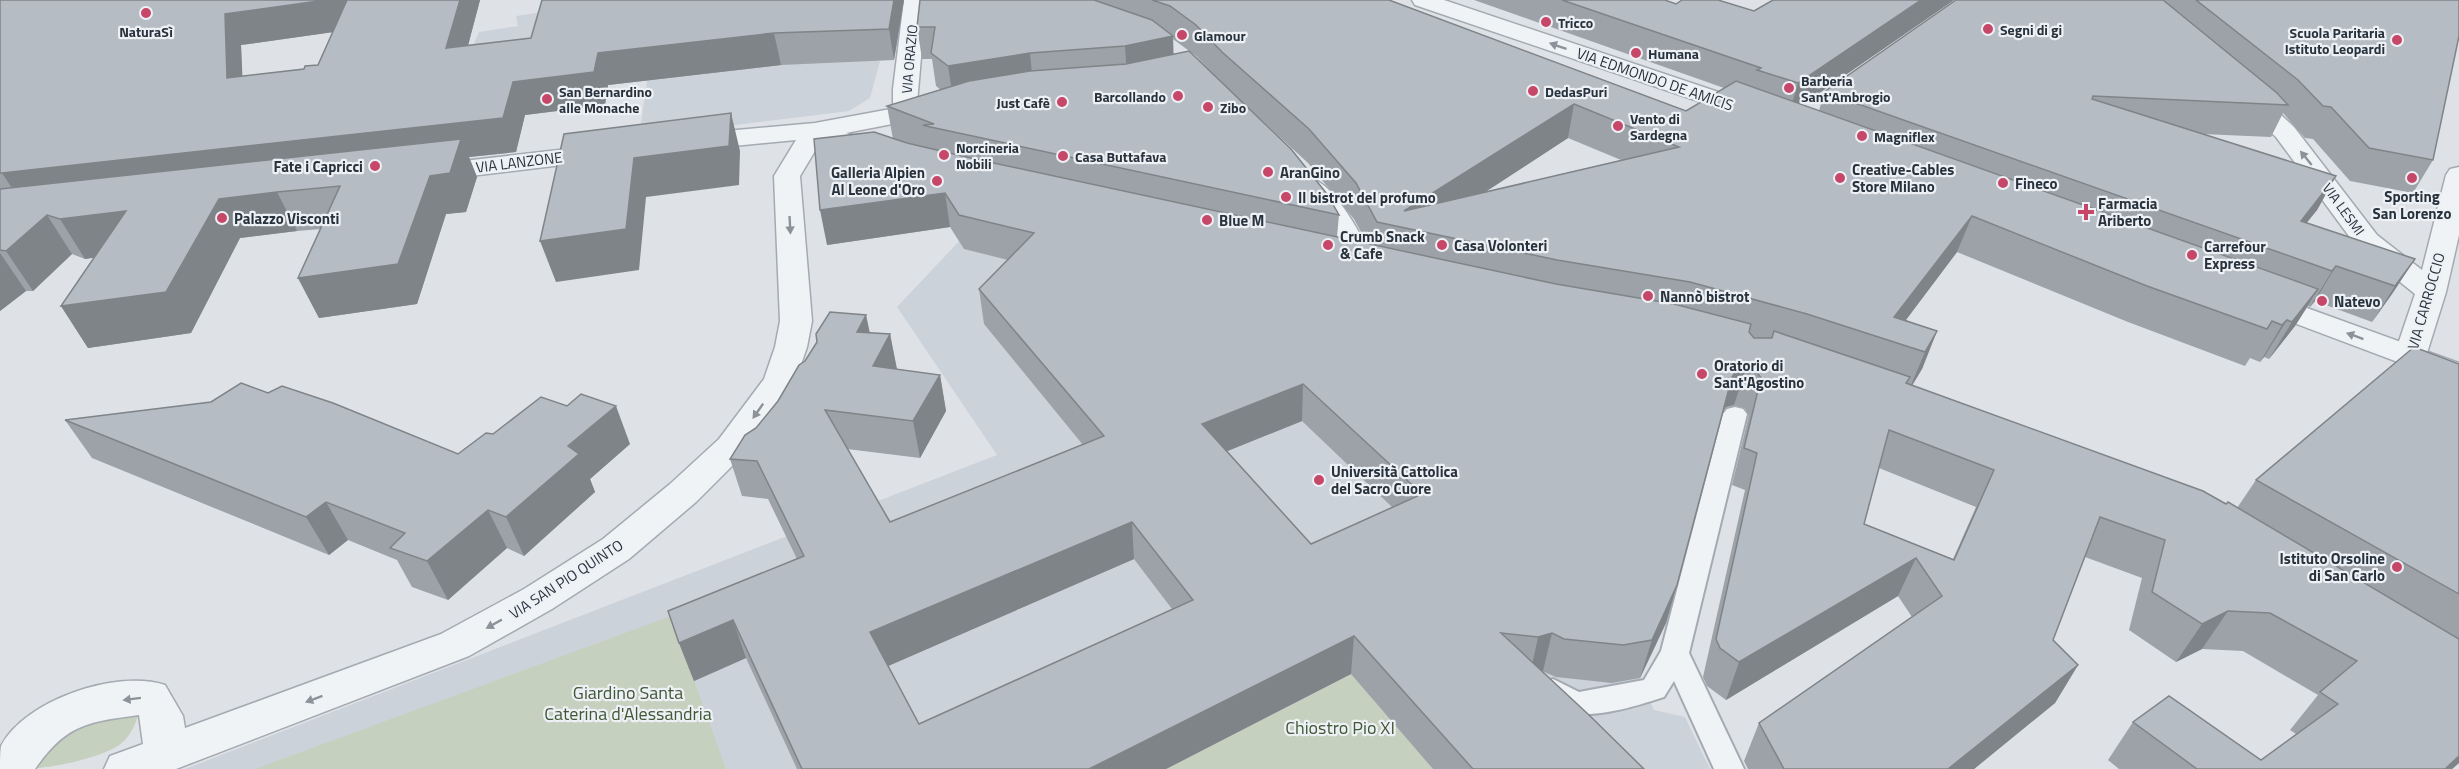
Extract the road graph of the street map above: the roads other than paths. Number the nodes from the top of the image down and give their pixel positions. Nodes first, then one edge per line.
1 (1423, 0) edge
2 (916, 1) edge
3 (2229, 81) edge
4 (959, 106) edge
5 (911, 113) junction
6 (1770, 118) edge
7 (815, 131) junction
8 (670, 145) edge
9 (623, 150) edge
10 (904, 161) edge
11 (1297, 170) edge
12 (2459, 175) edge
13 (399, 177) edge
14 (1327, 257) edge
15 (1361, 265) junction
16 (1391, 271) edge
17 (2238, 292) edge
18 (2431, 292) junction
19 (2410, 356) junction
20 (2459, 375) edge
21 (1735, 414) dead end
22 (1675, 653) junction
23 (1542, 684) edge
24 (166, 754) junction
25 (10, 769) edge
26 (126, 769) edge
27 (1728, 769) edge

6 -> 1 street, VIA EDMONDO DE AMICIS
2 - 5 street, VIA ORAZIO
18 -> 3 street, VIA LESMI
4 - 5 street
5 - 7 street
7 - 8 street
7 - 10 street
7 -> 24 street, VIA SAN PIO QUINTO
9 - 13 street, VIA LANZONE
11 - 15 street
12 - 18 street, VIA CARROCCIO
14 - 15 street
15 - 16 street
19 -> 17 street
18 - 19 street, VIA CARROCCIO
19 - 20 street
21 - 22 lane
22 - 23 lane
22 - 27 lane
24 -> 25 street
24 - 26 street, VIA SAN PIO QUINTO

